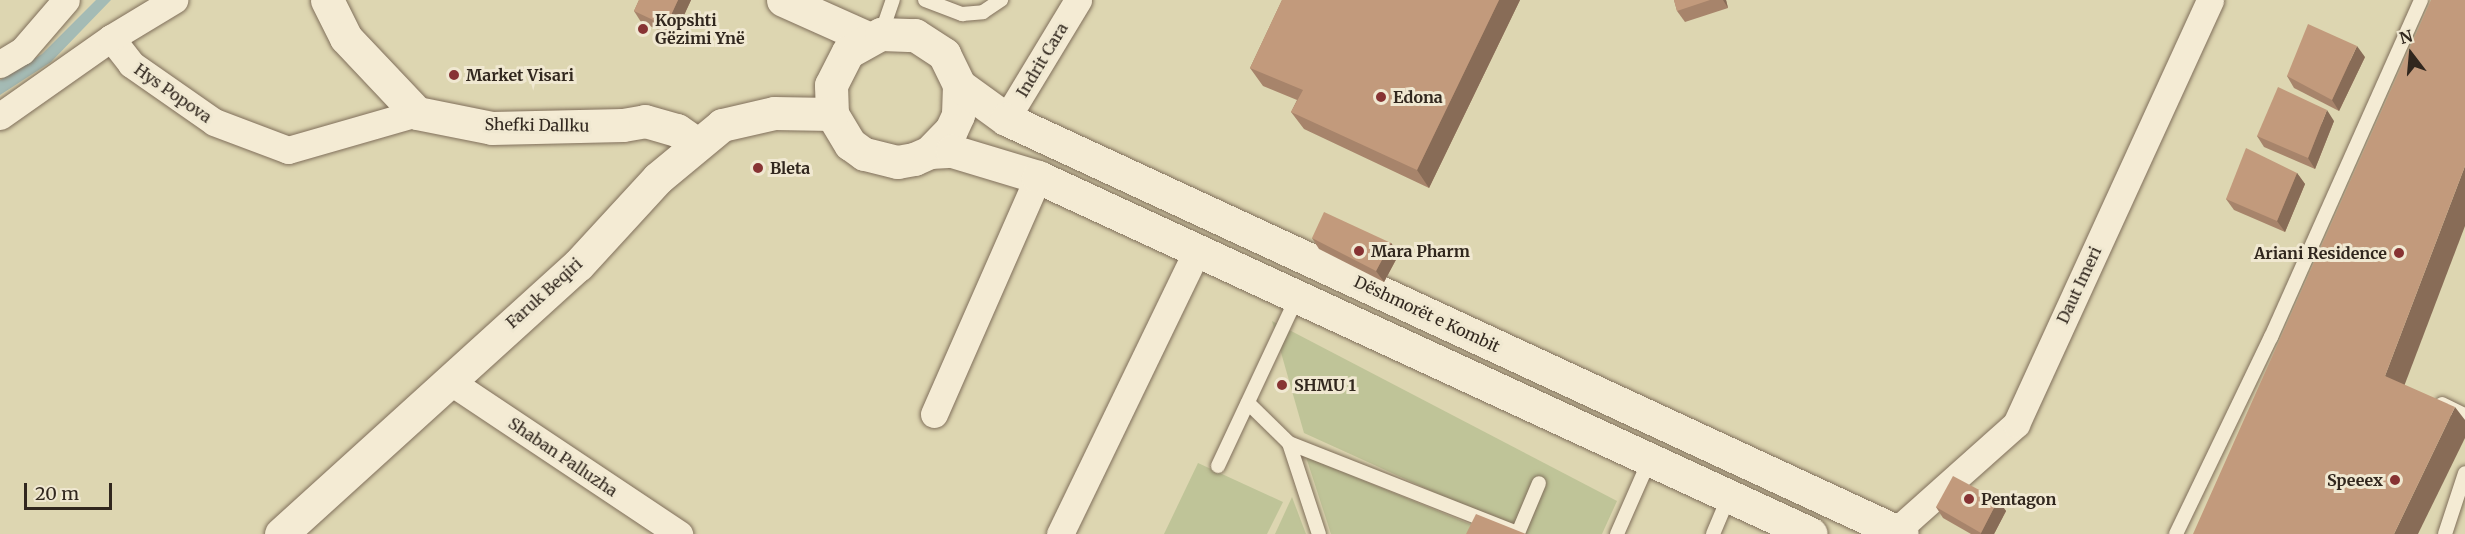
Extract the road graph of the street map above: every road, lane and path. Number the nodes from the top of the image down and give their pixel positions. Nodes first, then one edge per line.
1 (66, 0) edge
2 (174, 0) edge
3 (327, 0) edge
4 (783, 0) edge
5 (893, 0) edge
6 (924, 0) edge
7 (1001, 0) edge
8 (1078, 0) edge
9 (2210, 0) edge
10 (2421, 0) edge
11 (874, 36) junction
12 (111, 38) junction
13 (0, 64) edge
14 (959, 85) junction
15 (417, 113) junction
16 (832, 114) junction
17 (0, 116) edge
18 (1006, 119) junction
19 (623, 125) junction
20 (697, 144) junction
21 (930, 152) junction
22 (1038, 177) junction
23 (658, 178) junction
24 (1273, 243) junction
25 (1198, 249) junction
26 (1257, 276) junction
27 (1298, 296) junction
28 (448, 380) junction
29 (1581, 385) junction
30 (2428, 398) edge
31 (1248, 403) junction
32 (934, 414) dead end
33 (2465, 415) edge
34 (1563, 418) junction
35 (1288, 443) junction
36 (1650, 459) junction
37 (1218, 466) dead end
38 (2465, 473) edge
39 (1539, 483) dead end
40 (1729, 496) junction
41 (1794, 530) edge
42 (1899, 533) edge
43 (281, 534) edge
44 (679, 534) edge
45 (1060, 534) edge
46 (1319, 534) edge
47 (1617, 534) edge
48 (1713, 534) edge
49 (2176, 534) edge
50 (2445, 534) edge

1 - 13 street
2 - 12 street
3 - 15 street
4 - 11 street
5 - 11 lane
6 - 7 lane
8 - 18 street, Indrit Cara
9 - 42 street, Daut Imeri
10 - 49 lane
11 - 14 street
11 - 16 street
12 - 15 street, Hys Popova
12 - 17 street
14 - 18 street, Dëshmorët e Kombit
14 - 21 street
15 - 19 street, Shefki Dallku
16 - 20 street, Faruk Beqiri
16 - 21 street
18 - 24 street, Dëshmorët e Kombit
19 - 20 street, Shefki Dallku
19 - 23 street
20 - 23 street, Faruk Beqiri
21 - 22 street
22 - 25 street
22 - 32 street
23 - 28 street, Faruk Beqiri
24 - 26 street
24 - 29 street, Dëshmorët e Kombit
25 - 26 street
25 - 45 street
26 - 27 street
27 - 31 lane
27 - 34 street
28 - 43 street, Faruk Beqiri
28 - 44 street, Shaban Palluzha
29 - 34 street
29 - 42 street, Dëshmorët e Kombit
30 - 33 lane
31 - 35 lane
31 - 37 lane
34 - 36 street
35 - 39 lane
35 - 46 lane
36 - 40 street
36 - 47 lane
38 - 50 lane
40 - 41 street
40 - 48 lane

